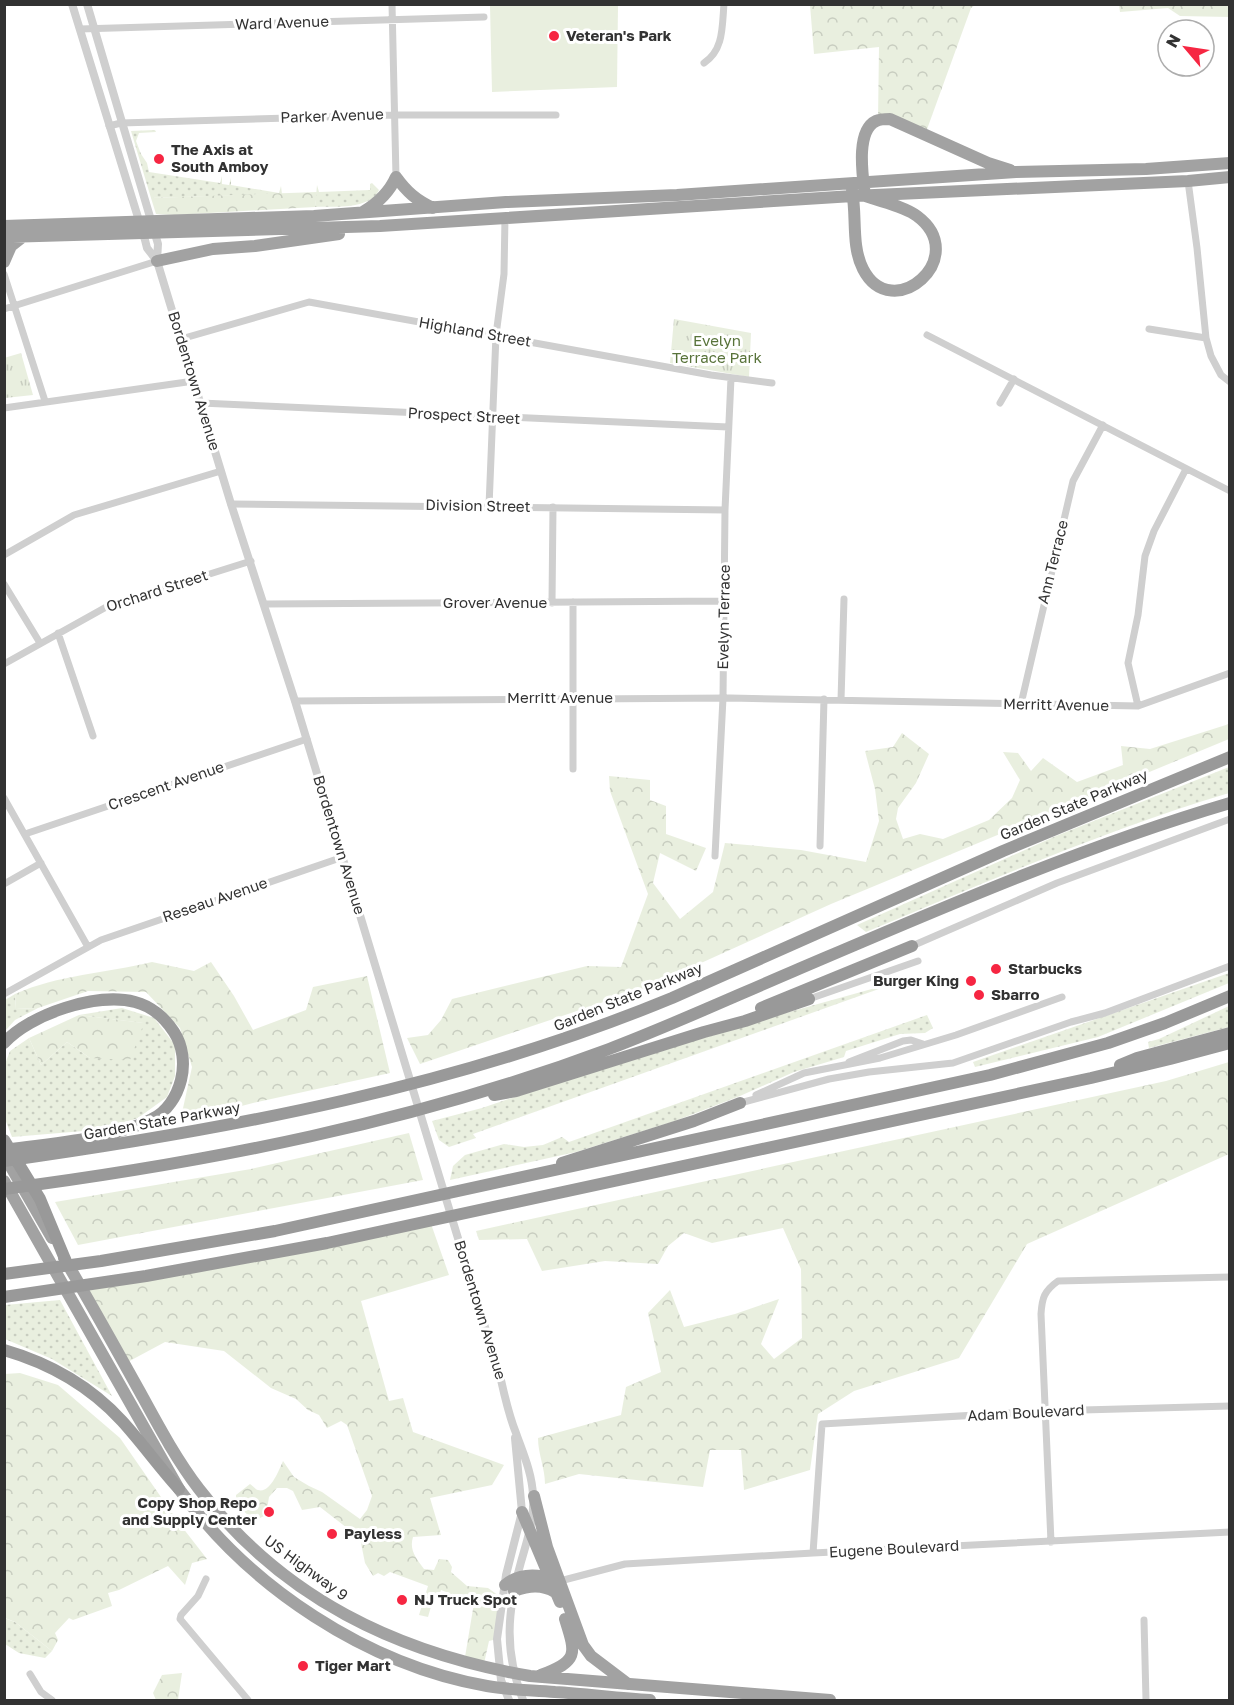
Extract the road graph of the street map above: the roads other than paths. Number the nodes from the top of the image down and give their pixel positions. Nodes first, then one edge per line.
1 (72, 4) edge
2 (87, 4) edge
3 (392, 4) edge
4 (724, 4) edge
5 (484, 17) dead end
6 (392, 20) junction
7 (94, 28) junction
8 (80, 29) junction
9 (704, 63) dead end
10 (393, 115) junction
11 (556, 115) dead end
12 (121, 123) junction
13 (109, 126) junction
14 (1230, 163) edge
15 (1016, 172) junction
16 (396, 177) junction
17 (1230, 177) edge
18 (1188, 181) junction
19 (140, 185) junction
20 (128, 186) junction
21 (858, 190) junction
22 (434, 208) junction
23 (361, 212) junction
24 (505, 217) junction
25 (380, 225) junction
26 (4, 226) edge
27 (163, 227) junction
28 (127, 228) junction
29 (26, 235) junction
30 (4, 237) edge
31 (157, 261) junction
32 (4, 262) edge
33 (4, 274) edge
34 (15, 306) junction
35 (4, 309) edge
36 (1149, 329) dead end
37 (496, 335) junction
38 (927, 335) dead end
39 (1206, 338) junction
40 (181, 339) junction
41 (731, 378) junction
42 (1014, 379) junction
43 (194, 381) junction
44 (1230, 382) edge
45 (772, 383) dead end
46 (45, 402) junction
47 (201, 403) junction
48 (1000, 404) dead end
49 (4, 408) edge
50 (492, 417) junction
51 (1103, 425) junction
52 (728, 427) junction
53 (1186, 469) junction
54 (221, 471) junction
55 (1230, 491) edge
56 (231, 504) junction
57 (489, 506) junction
58 (553, 507) junction
59 (725, 510) junction
60 (4, 555) edge
61 (251, 561) junction
62 (4, 584) edge
63 (844, 599) dead end
64 (573, 602) junction
65 (724, 602) junction
66 (552, 603) junction
67 (265, 604) junction
68 (58, 633) junction
69 (40, 643) junction
70 (4, 664) edge
71 (1230, 673) edge
72 (572, 698) junction
73 (723, 698) junction
74 (824, 699) junction
75 (841, 700) junction
76 (296, 701) junction
77 (1021, 704) junction
78 (1138, 706) junction
79 (93, 736) dead end
80 (307, 739) junction
81 (1230, 757) edge
82 (573, 769) dead end
83 (4, 798) edge
84 (1230, 803) edge
85 (1230, 819) edge
86 (25, 834) junction
87 (820, 846) dead end
88 (715, 856) dead end
89 (343, 857) junction
90 (41, 863) junction
91 (4, 884) edge
92 (912, 946) joint
93 (88, 947) junction
94 (918, 961) dead end
95 (1230, 966) edge
96 (4, 994) edge
97 (1230, 996) edge
98 (1062, 997) dead end
99 (809, 999) joint
100 (704, 1032) junction
101 (1230, 1033) edge
102 (4, 1043) edge
103 (1230, 1043) edge
104 (1091, 1078) junction
105 (451, 1102) junction
106 (741, 1103) junction
107 (4, 1140) edge
108 (4, 1150) edge
109 (38, 1151) junction
110 (4, 1155) edge
111 (4, 1161) edge
112 (527, 1176) junction
113 (4, 1181) edge
114 (4, 1189) edge
115 (65, 1258) junction
116 (4, 1274) edge
117 (1230, 1277) edge
118 (4, 1297) edge
119 (4, 1350) edge
120 (1230, 1406) edge
121 (1046, 1411) junction
122 (515, 1432) junction
123 (179, 1489) junction
124 (534, 1496) junction
125 (522, 1512) junction
126 (530, 1530) junction
127 (1230, 1533) edge
128 (1051, 1542) junction
129 (813, 1553) junction
130 (516, 1578) junction
131 (206, 1579) dead end
132 (555, 1584) junction
133 (509, 1588) junction
134 (1144, 1620) dead end
135 (30, 1674) dead end
136 (533, 1676) junction
137 (628, 1684) junction
138 (555, 1692) junction
139 (52, 1701) edge
140 (248, 1701) edge
141 (509, 1701) edge
142 (523, 1701) edge
143 (574, 1701) edge
144 (650, 1701) edge
145 (830, 1701) edge
146 (1146, 1701) edge

1 - 8 street, Bordentown Avenue
2 - 7 street, Bordentown Avenue
3 - 6 street
4 - 9 street
5 - 6 street, Ward Avenue
6 - 7 street, Ward Avenue
6 - 10 street
7 - 8 street, Ward Avenue
7 - 12 street, Bordentown Avenue
8 - 13 street, Bordentown Avenue
10 - 11 street, Parker Avenue
10 - 12 street, Parker Avenue
10 - 16 street
12 - 13 street, Parker Avenue
12 - 19 street, Bordentown Avenue
13 - 20 street, Bordentown Avenue
14 - 15 highway
15 - 21 highway
15 - 21 highway
16 - 22 highway
16 - 23 highway
17 - 18 highway
18 - 21 highway
18 - 39 street
19 - 20 street
19 - 31 street, Bordentown Avenue
20 - 31 street, Bordentown Avenue
21 - 21 highway
21 - 22 highway
21 - 24 highway
22 - 23 highway
23 - 27 highway
24 - 25 highway
24 - 37 street
25 - 27 highway
25 - 31 highway
26 - 28 highway
27 - 28 highway
28 - 29 highway
29 - 30 highway
29 - 32 highway
31 - 34 street
31 - 40 street, Bordentown Avenue
33 - 34 street
34 - 35 street
34 - 46 street
36 - 39 street
37 - 40 street, Highland Street
37 - 41 street, Highland Street
37 - 50 street
38 - 42 street
39 - 44 street
40 - 43 street, Bordentown Avenue
41 - 45 street, Highland Street
41 - 52 street, Evelyn Terrace
42 - 48 street
42 - 51 street
43 - 46 street
43 - 47 street, Bordentown Avenue
46 - 49 street
47 - 50 street, Prospect Street
47 - 54 street, Bordentown Avenue
50 - 52 street, Prospect Street
50 - 57 street
51 - 53 street
51 - 77 street, Ann Terrace
52 - 59 street, Evelyn Terrace
53 - 55 street
53 - 78 street
54 - 56 street, Bordentown Avenue
54 - 60 street
56 - 57 street, Division Street
56 - 61 street, Bordentown Avenue
57 - 58 street, Division Street
58 - 59 street, Division Street
58 - 66 street
59 - 65 street, Evelyn Terrace
61 - 67 street, Bordentown Avenue
61 - 68 street, Orchard Street
62 - 69 street
63 - 75 street
64 - 65 street, Grover Avenue
64 - 66 street, Grover Avenue
64 - 72 street
65 - 73 street, Evelyn Terrace
66 - 67 street, Grover Avenue
67 - 76 street, Bordentown Avenue
68 - 69 street, Orchard Street
68 - 79 street
69 - 70 street, Orchard Street
71 - 78 street, Merritt Avenue
72 - 73 street, Merritt Avenue
72 - 76 street, Merritt Avenue
72 - 82 street
73 - 74 street, Merritt Avenue
73 - 88 street, Evelyn Terrace
74 - 75 street, Merritt Avenue
74 - 87 street
75 - 77 street, Merritt Avenue
76 - 80 street, Bordentown Avenue
77 - 78 street, Merritt Avenue
80 - 86 street, Crescent Avenue
80 - 89 street, Bordentown Avenue
81 - 109 highway, Garden State Parkway
83 - 86 street
84 - 105 highway
85 - 92 street
86 - 90 street
89 - 93 street, Reseau Avenue
89 - 122 street, Bordentown Avenue
90 - 91 street
90 - 93 street
92 - 100 highway
93 - 96 street, Reseau Avenue
94 - 99 street
95 - 106 street
97 - 112 highway
98 - 106 street
99 - 100 highway
100 - 105 highway
101 - 104 highway
102 - 109 highway
103 - 104 highway
104 - 118 highway
105 - 114 highway
106 - 112 highway
107 - 115 highway
108 - 109 highway
109 - 111 highway, Garden State Parkway
110 - 115 highway, US Highway 9
112 - 116 highway
113 - 123 highway
115 - 136 highway, US Highway 9
117 - 121 street
119 - 123 highway
120 - 121 street, Adam Boulevard
121 - 128 street
121 - 129 street, Adam Boulevard
122 - 124 street, Bordentown Avenue
122 - 125 street, Bordentown Avenue
123 - 138 highway
124 - 126 street, Bordentown Avenue
124 - 132 highway
125 - 126 highway
125 - 133 street, Bordentown Avenue
126 - 130 street, Bordentown Avenue
126 - 132 highway
127 - 128 street, Eugene Boulevard
128 - 129 street, Eugene Boulevard
129 - 132 street, Eugene Boulevard
130 - 132 highway
130 - 133 highway
131 - 140 street
132 - 133 highway
132 - 136 highway
132 - 137 highway
133 - 141 street, Bordentown Avenue
133 - 142 street, Bordentown Avenue
134 - 146 street
135 - 139 street
136 - 137 highway, US Highway 9
137 - 145 highway, US Highway 9
138 - 143 highway
138 - 144 highway

